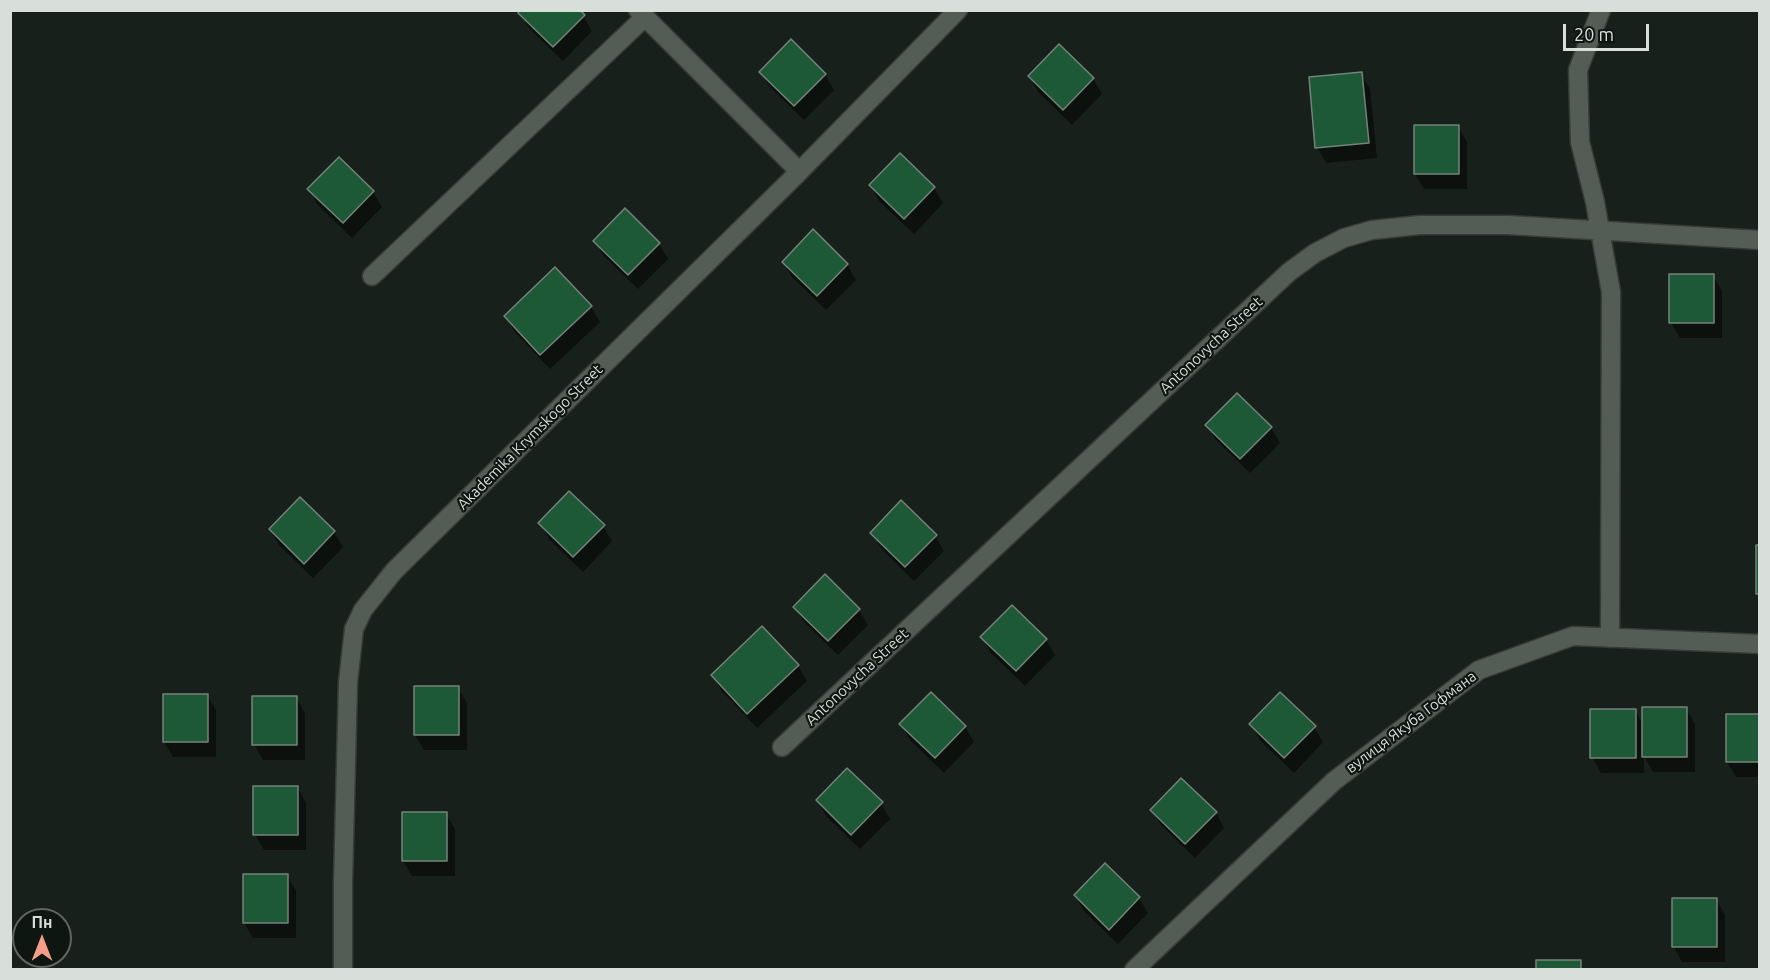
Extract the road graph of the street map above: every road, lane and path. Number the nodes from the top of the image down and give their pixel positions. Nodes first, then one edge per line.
1 (958, 10) edge
2 (1601, 10) edge
3 (641, 14) edge
4 (800, 171) junction
5 (1599, 230) junction
6 (1760, 240) edge
7 (372, 276) dead end
8 (1610, 638) junction
9 (1760, 644) edge
10 (782, 747) dead end
11 (343, 969) edge
12 (1134, 969) edge

1 - 4 street, Akademika Krymskogo Street
2 - 5 street
3 - 4 street
3 - 7 street
4 - 11 street, Akademika Krymskogo Street
5 - 6 street, Antonovycha Street
5 - 8 street
5 - 10 street, Antonovycha Street
8 - 9 street, вулиця Якуба Гофмана
8 - 12 street, вулиця Якуба Гофмана

